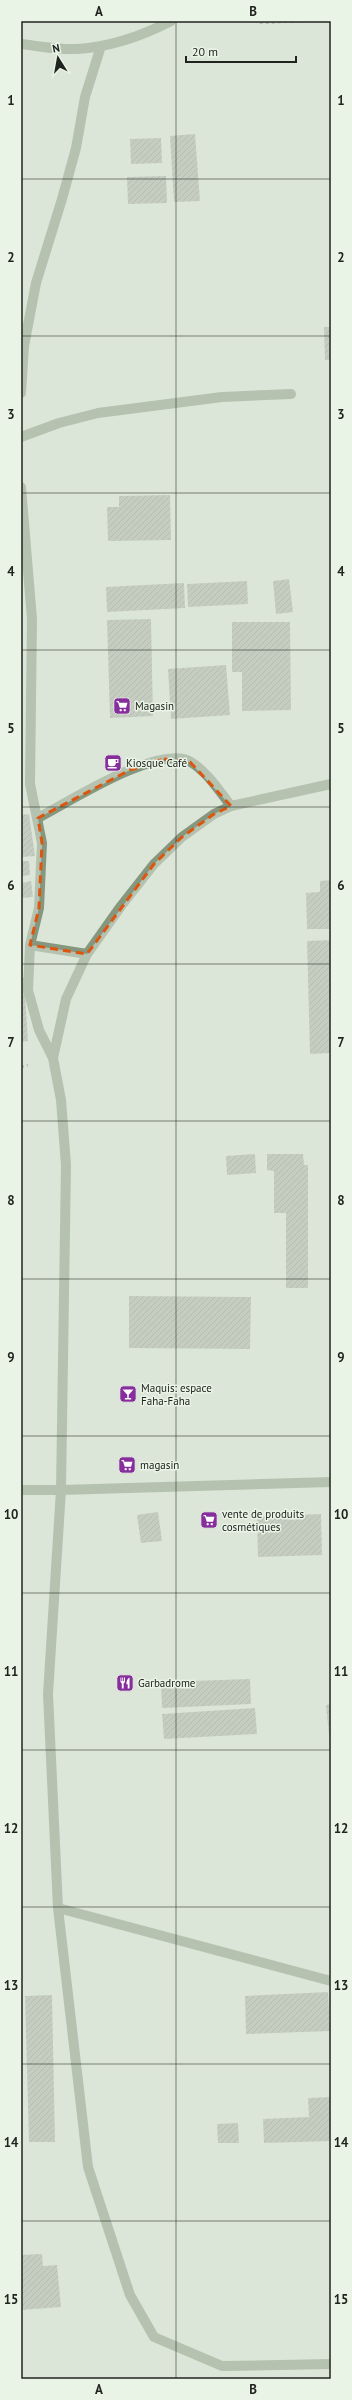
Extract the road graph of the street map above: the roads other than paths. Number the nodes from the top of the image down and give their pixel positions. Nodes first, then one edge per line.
1 (171, 21) edge
2 (21, 44) edge
3 (101, 46) junction
4 (21, 393) edge
5 (291, 394) dead end
6 (21, 437) edge
7 (21, 487) edge
8 (331, 784) edge
9 (231, 806) junction
10 (38, 818) junction
11 (30, 945) junction
12 (87, 954) junction
13 (53, 1058) junction
14 (331, 1482) edge
15 (21, 1490) edge
16 (61, 1490) junction
17 (58, 1908) junction
18 (331, 1981) edge
19 (331, 2364) edge

1 - 3 street
2 - 3 street
3 - 4 street
5 - 6 street
7 - 10 street
8 - 9 street
9 - 10 street
9 - 12 street
10 - 11 street
11 - 12 street
11 - 13 street
12 - 13 street
13 - 16 street
14 - 16 street
15 - 16 street
16 - 17 street
17 - 18 street
17 - 19 street

